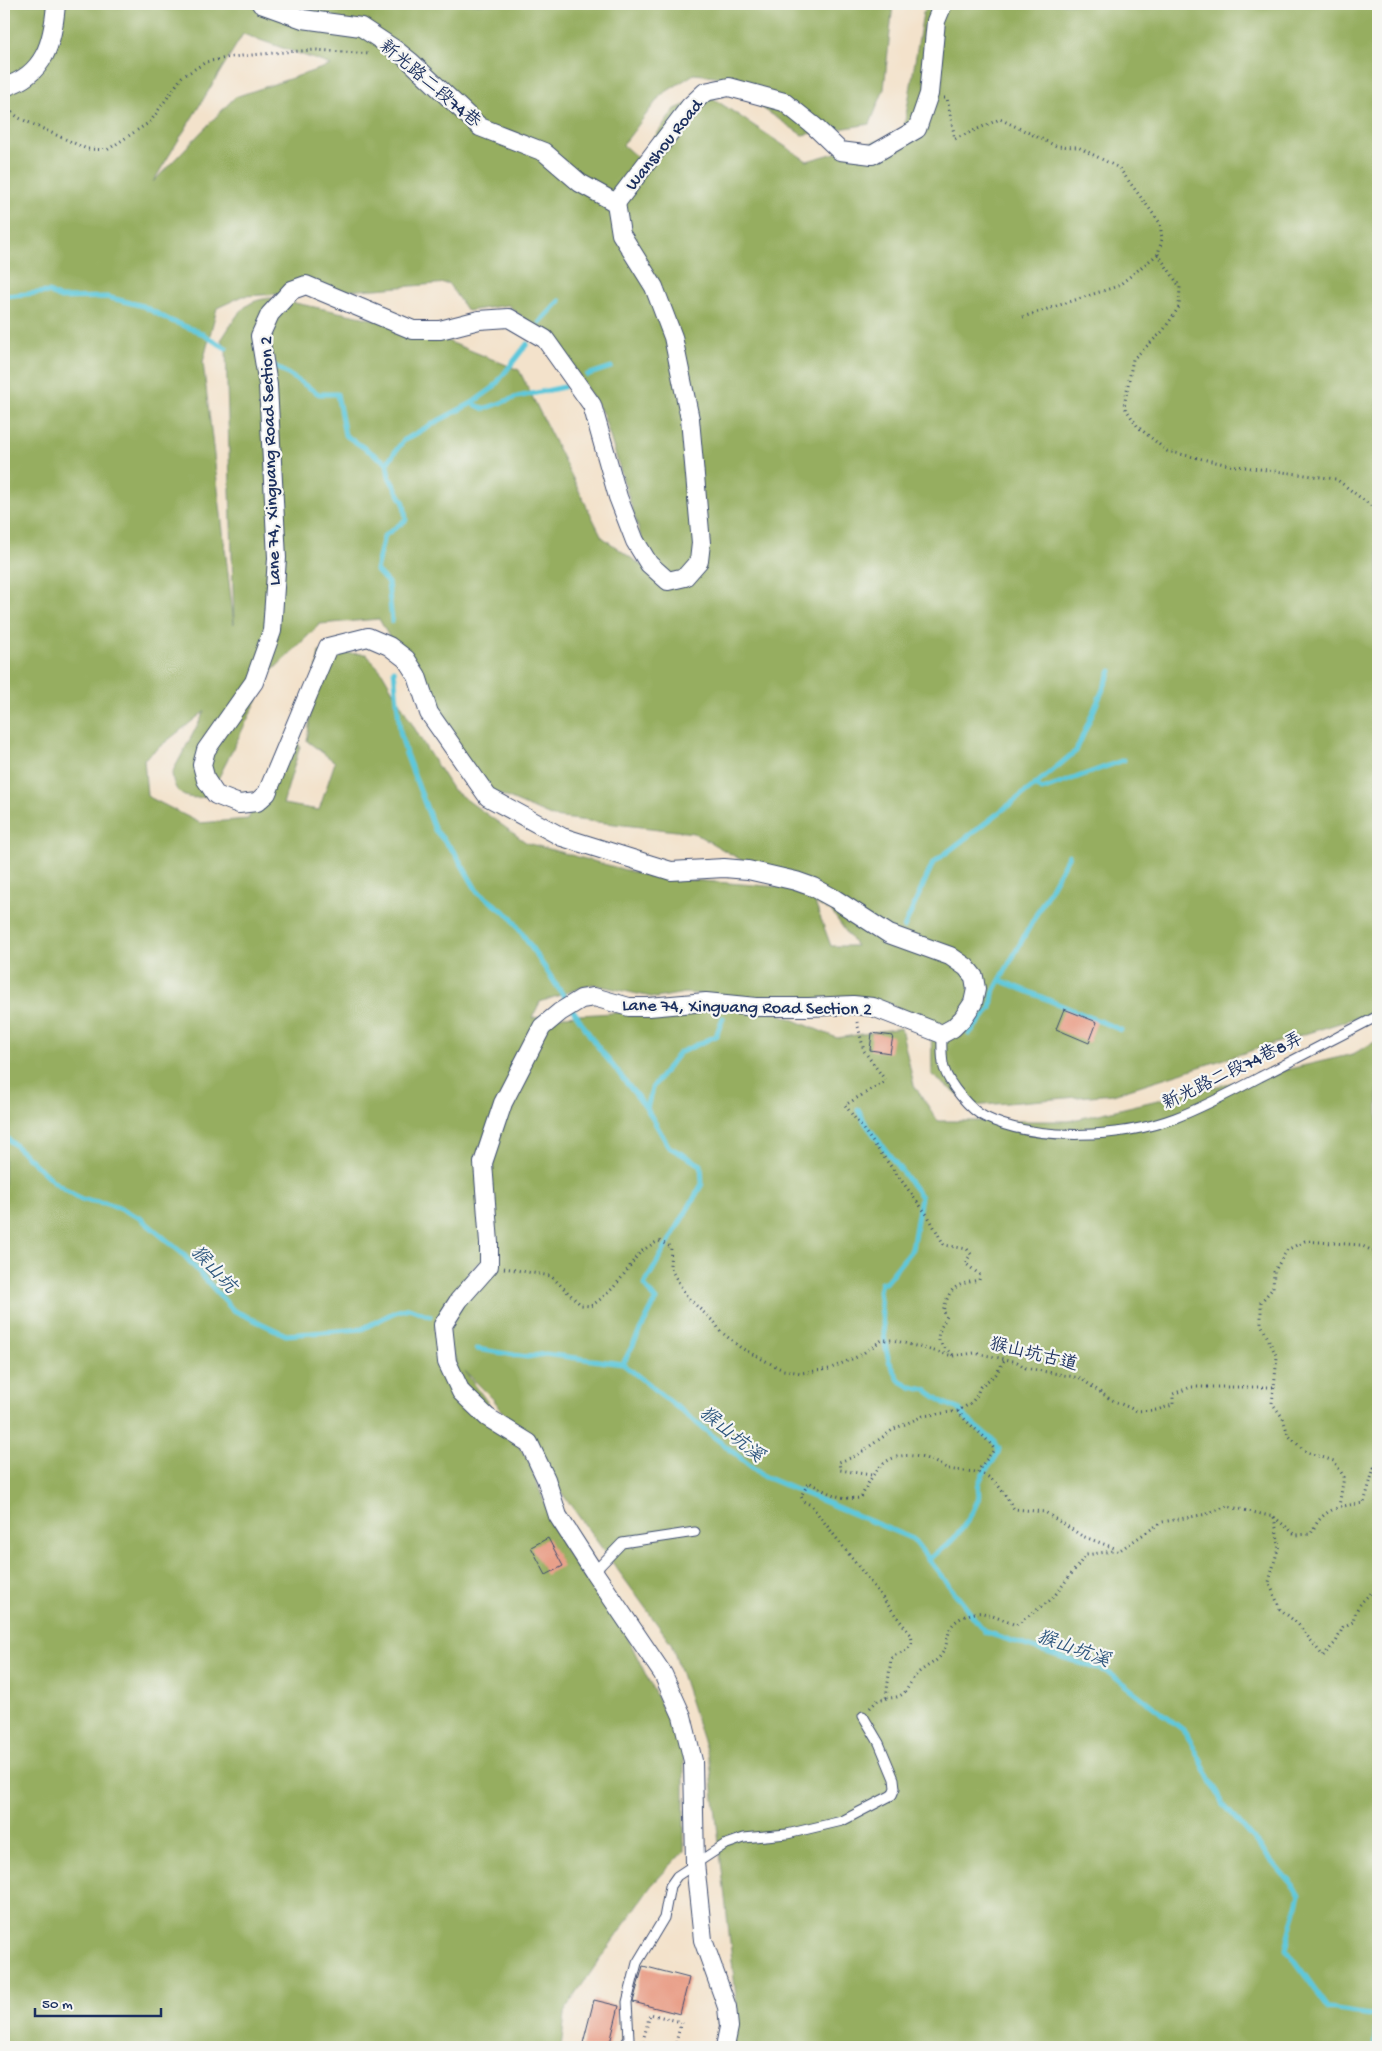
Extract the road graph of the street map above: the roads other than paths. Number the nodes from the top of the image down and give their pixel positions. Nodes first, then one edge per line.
1 (56, 4) edge
2 (262, 4) edge
3 (943, 4) edge
4 (4, 87) edge
5 (616, 203) junction
6 (1378, 1016) edge
7 (942, 1034) junction
8 (695, 1532) dead end
9 (594, 1572) junction
10 (863, 1716) road end
11 (695, 1863) junction
12 (624, 2047) edge
13 (725, 2047) edge

1 - 4 street
2 - 5 street, 新光路二段74巷
3 - 5 street, Wanshou Road
5 - 7 street, Lane 74, Xinguang Road Section 2
6 - 7 lane, 新光路二段74巷8弄
7 - 9 street, Lane 74, Xinguang Road Section 2
8 - 9 lane
9 - 11 street
10 - 11 lane
11 - 12 lane
11 - 13 street

